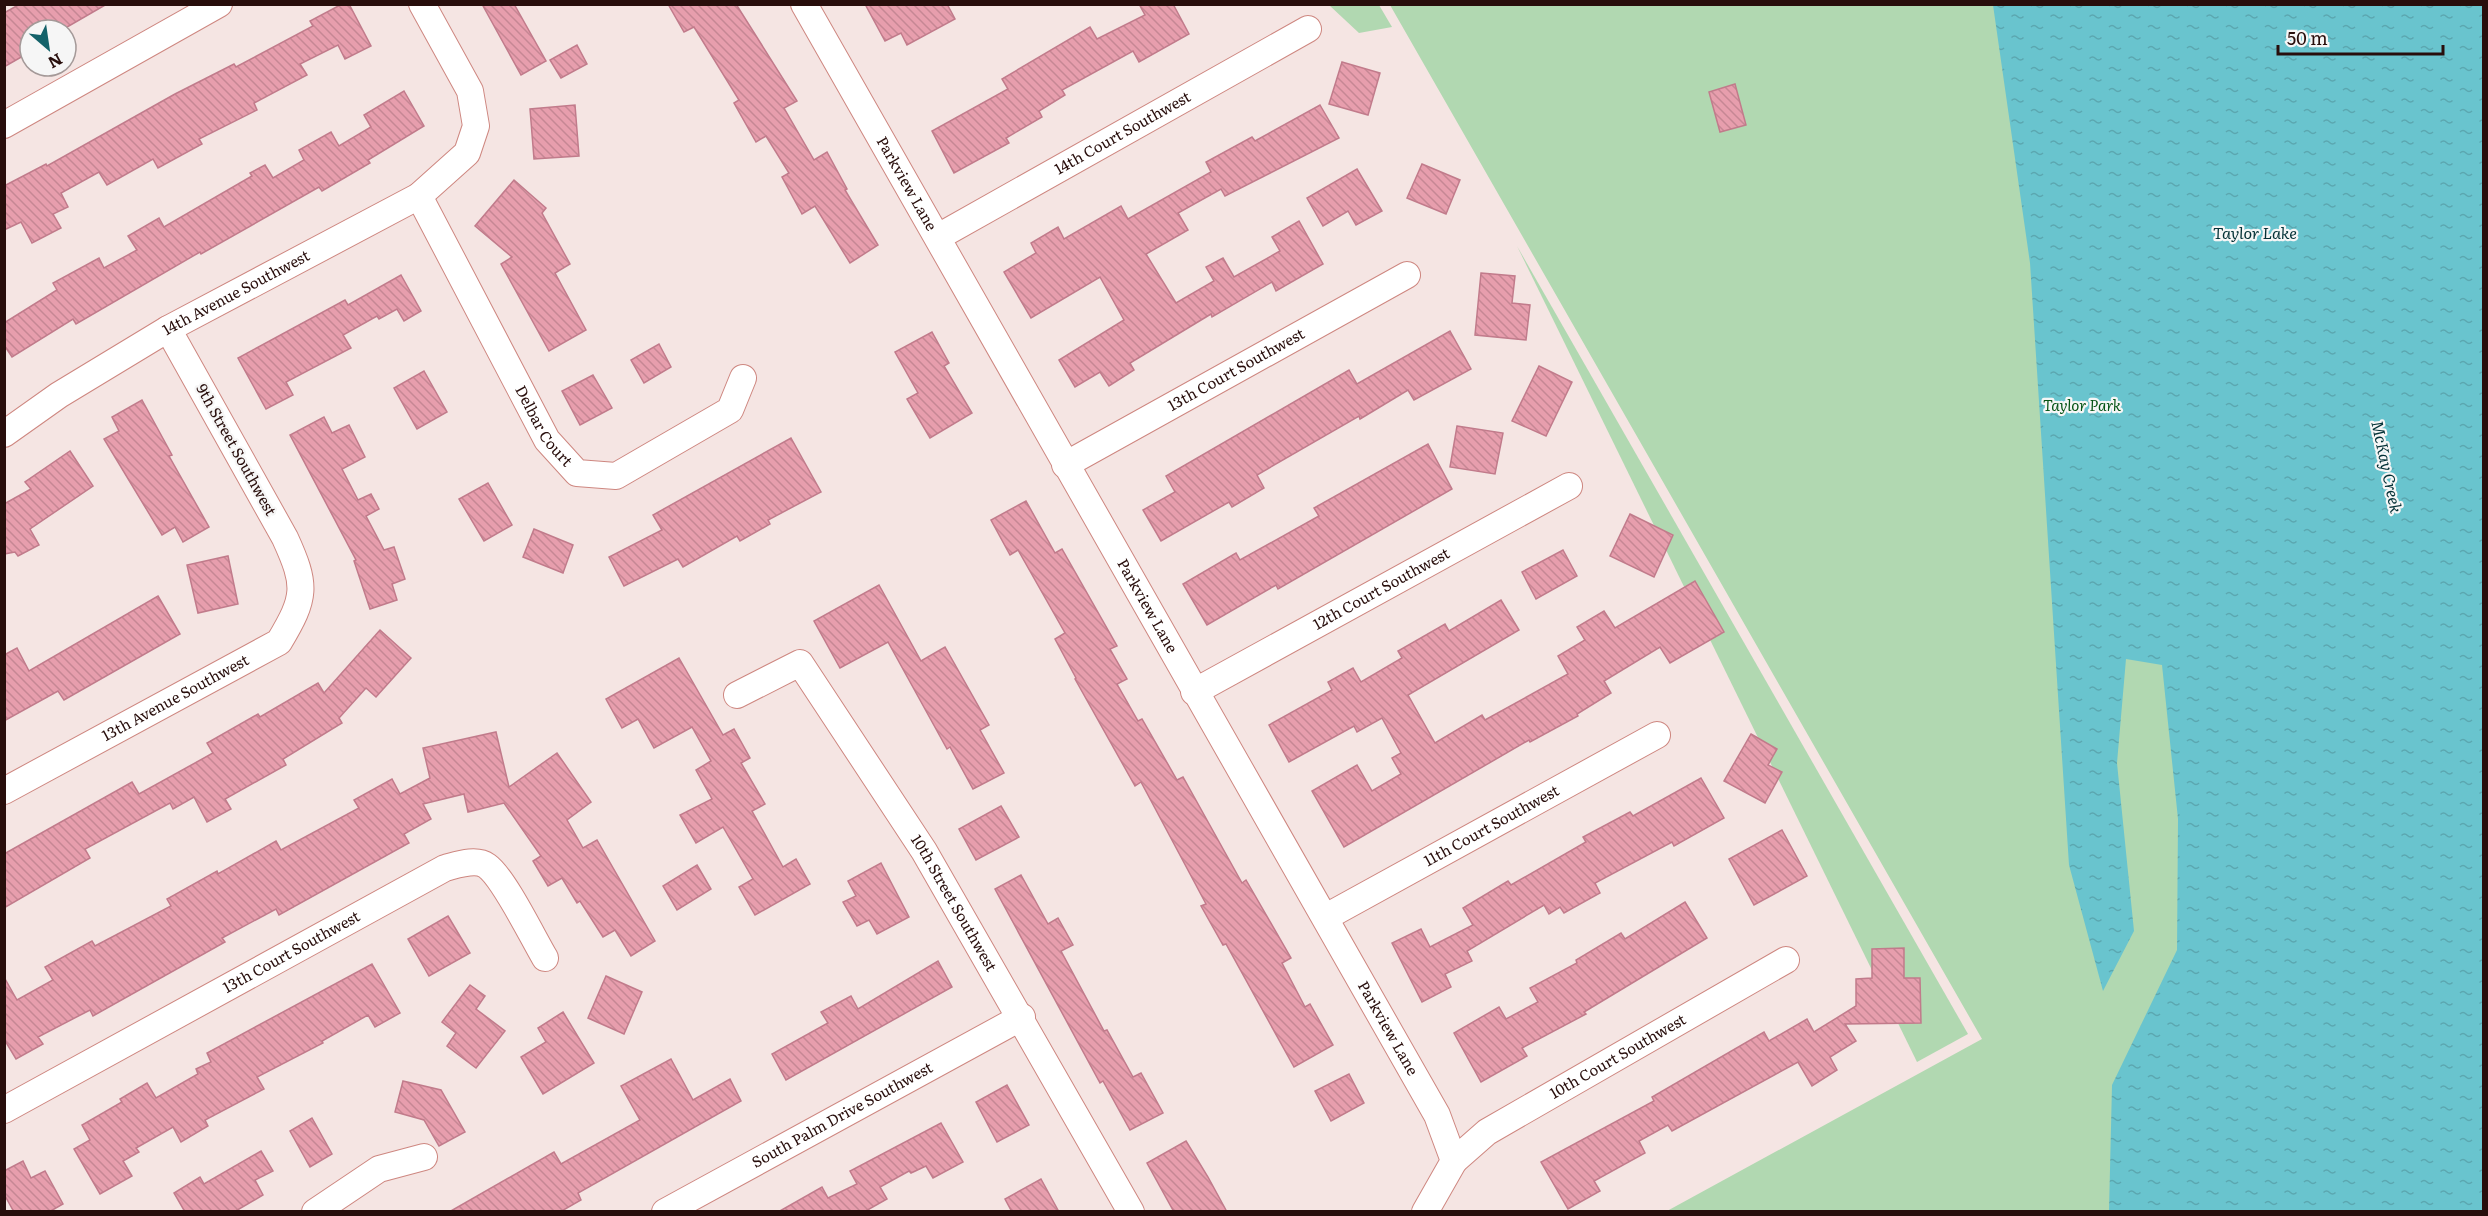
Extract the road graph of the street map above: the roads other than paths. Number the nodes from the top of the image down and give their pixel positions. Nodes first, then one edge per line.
1 (219, 4) edge
2 (422, 4) edge
3 (804, 4) edge
4 (1308, 29) dead end
5 (4, 125) edge
6 (419, 196) junction
7 (938, 237) junction
8 (1407, 275) dead end
9 (168, 329) junction
10 (743, 378) dead end
11 (4, 434) edge
12 (1065, 465) junction
13 (1569, 486) dead end
14 (300, 572) joint
15 (1194, 692) junction
16 (737, 695) dead end
17 (1657, 735) dead end
18 (4, 791) edge
19 (1326, 917) junction
20 (545, 958) dead end
21 (1786, 960) dead end
22 (1022, 1017) junction
23 (4, 1110) edge
24 (424, 1157) dead end
25 (1454, 1161) junction
26 (315, 1212) edge
27 (665, 1212) edge
28 (1131, 1212) edge
29 (1425, 1212) edge

1 - 5 street
2 - 6 street, 14th Avenue Southwest
3 - 7 street, Parkview Lane
4 - 7 street, 14th Court Southwest
6 - 9 street, 14th Avenue Southwest
6 - 10 street, Delbar Court
7 - 12 street, Parkview Lane
8 - 12 street, 13th Court Southwest
9 - 11 street, 14th Avenue Southwest
9 - 14 street, 9th Street Southwest
12 - 15 street, Parkview Lane
13 - 15 street, 12th Court Southwest
14 - 18 street, 13th Avenue Southwest
15 - 19 street, Parkview Lane
16 - 22 street, 10th Street Southwest
17 - 19 street, 11th Court Southwest
19 - 25 street, Parkview Lane
20 - 23 street, 13th Court Southwest
21 - 25 street, 10th Court Southwest
22 - 27 street, South Palm Drive Southwest
22 - 28 street, 10th Street Southwest
24 - 26 street
25 - 29 street

